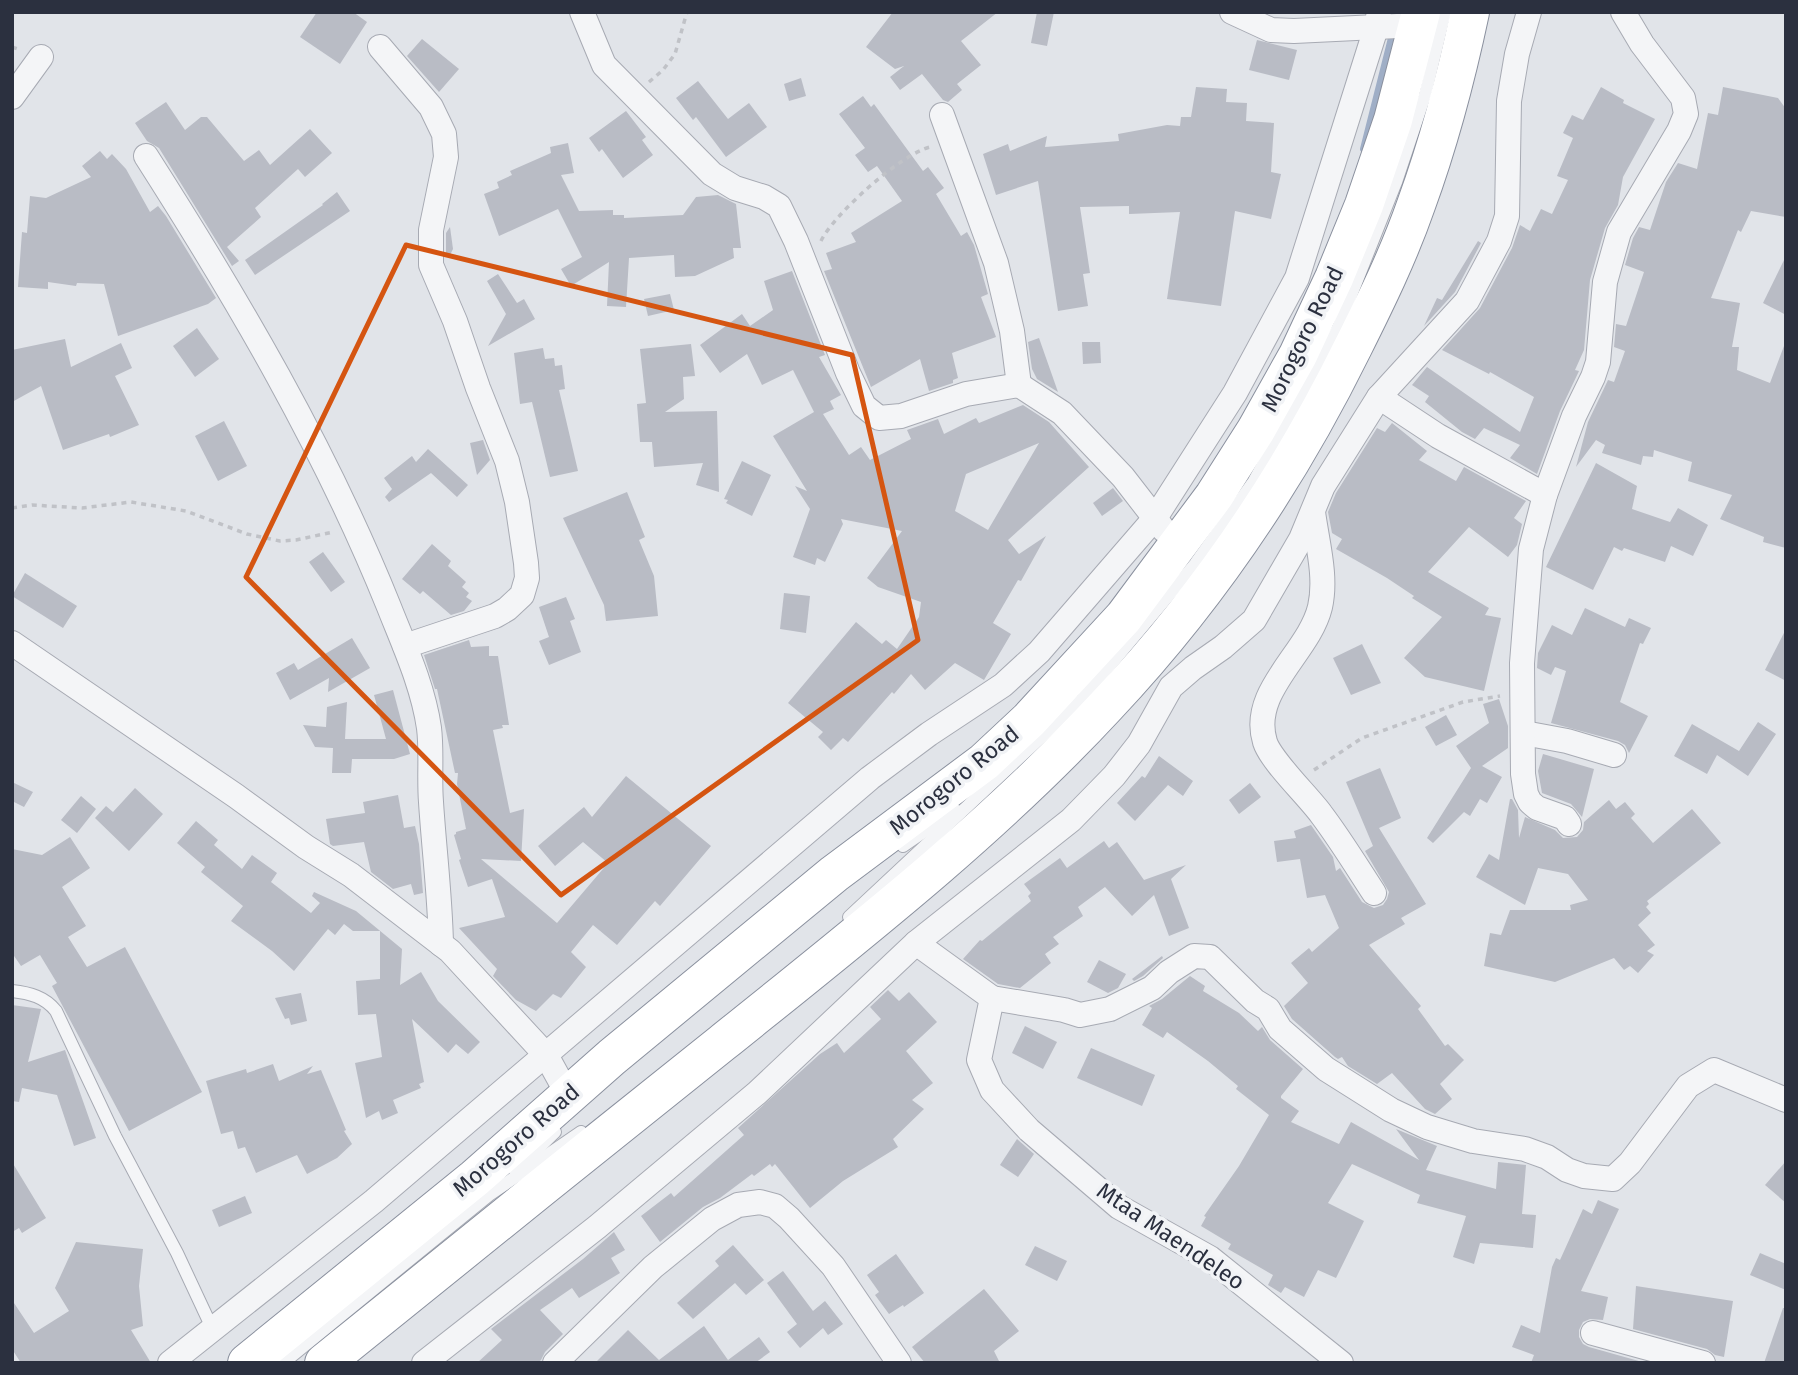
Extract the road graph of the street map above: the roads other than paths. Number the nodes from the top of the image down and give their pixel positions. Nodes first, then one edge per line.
1 (582, 12) edge
2 (1232, 12) edge
3 (1530, 12) edge
4 (1623, 12) edge
5 (1439, 18) edge
6 (1378, 20) edge
7 (380, 47) dead end
8 (41, 57) dead end
9 (12, 97) edge
10 (942, 115) dead end
11 (146, 156) dead end
12 (1019, 385) junction
13 (1379, 397) junction
14 (1545, 495) junction
15 (1313, 511) junction
16 (1166, 533) junction
17 (12, 643) edge
18 (405, 646) junction
19 (1524, 733) junction
20 (1614, 755) dead end
21 (992, 784) junction
22 (1569, 824) dead end
23 (892, 853) dead end
24 (1374, 894) dead end
25 (835, 929) dead end
26 (916, 943) junction
27 (441, 944) junction
28 (740, 969) dead end
29 (12, 991) edge
30 (992, 998) junction
31 (545, 1055) junction
32 (629, 1060) dead end
33 (1786, 1100) edge
34 (567, 1108) junction
35 (591, 1125) dead end
36 (489, 1195) junction
37 (212, 1330) junction
38 (1593, 1333) dead end
39 (441, 1359) edge
40 (170, 1363) edge
41 (247, 1363) edge
42 (283, 1363) edge
43 (324, 1363) edge
44 (555, 1363) edge
45 (899, 1363) edge
46 (1341, 1363) edge
47 (1703, 1363) edge

1 - 12 street
2 - 6 street
3 - 13 street
4 - 14 street
5 - 6 street
5 - 16 highway, Morogoro Road
5 - 21 lane, Morogoro Road
5 - 43 highway, Morogoro Road
6 - 16 street
7 - 18 street
8 - 9 street
10 - 12 street
11 - 18 street
12 - 16 street
13 - 14 street
13 - 15 street
14 - 19 street
15 - 24 street
15 - 26 street
16 - 31 street
16 - 34 highway, Morogoro Road
17 - 27 street
18 - 27 street
19 - 20 street
19 - 22 street
21 - 23 lane, Morogoro Road
21 - 25 lane, Morogoro Road
26 - 30 street
26 - 39 street
27 - 31 street
28 - 32 lane
29 - 37 lane
30 - 33 street
30 - 46 street, Mtaa Maendeleo
31 - 34 street
31 - 37 street
34 - 36 lane, Morogoro Road
34 - 41 highway, Morogoro Road
35 - 36 lane, Morogoro Road
36 - 42 lane, Morogoro Road
37 - 40 street
38 - 47 street
44 - 45 street

